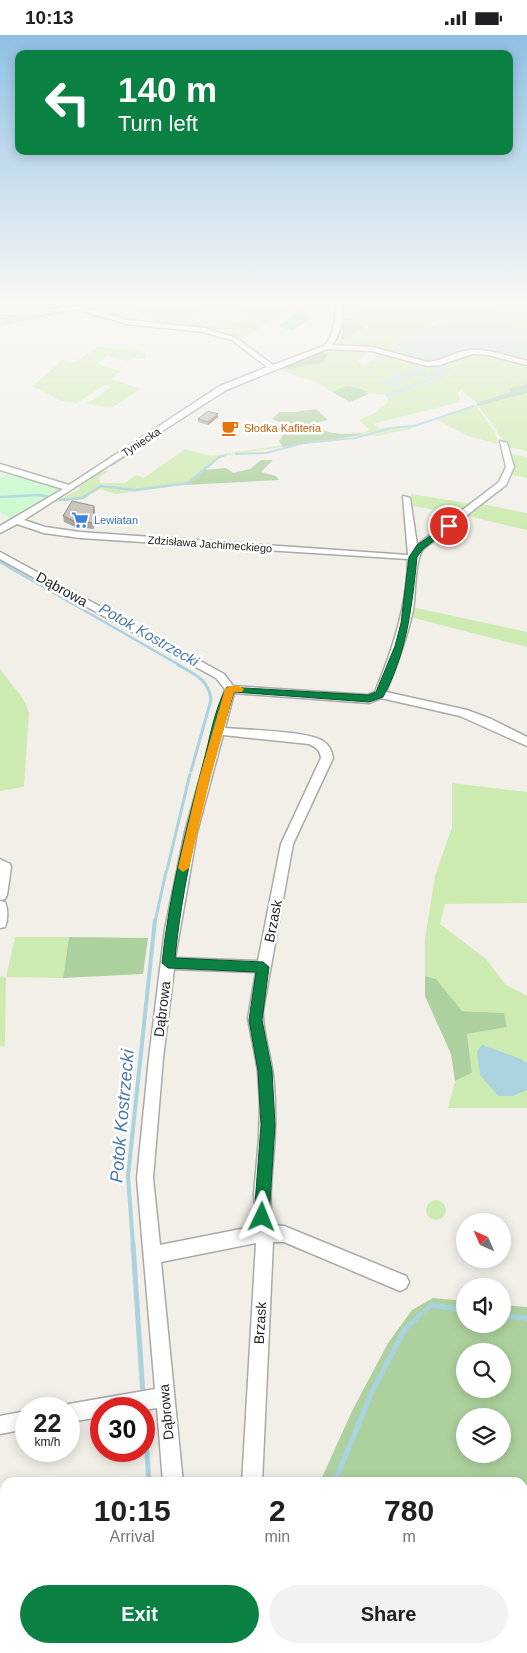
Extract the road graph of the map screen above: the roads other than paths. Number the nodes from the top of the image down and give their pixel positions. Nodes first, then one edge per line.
1 (243, 380) edge
2 (503, 443) dead end
3 (0, 467) edge
4 (70, 488) junction
5 (406, 498) dead end
6 (17, 521) junction
7 (0, 529) edge
8 (0, 555) edge
9 (409, 557) junction
10 (230, 689) junction
11 (380, 694) junction
12 (217, 731) junction
13 (527, 741) edge
14 (0, 864) edge
15 (0, 895) edge
16 (0, 906) edge
17 (0, 923) edge
18 (168, 963) junction
19 (263, 967) junction
20 (265, 1233) junction
21 (151, 1255) junction
22 (400, 1282) dead end
23 (150, 1397) edge
24 (155, 1417) edge
25 (15, 1422) edge
26 (0, 1425) edge
27 (171, 1477) edge
28 (252, 1477) edge

1 - 4 street, Tyniecka
2 - 9 street
3 - 4 street
4 - 6 street, Tyniecka
5 - 9 street
6 - 7 street, Tyniecka
6 - 9 street, Zdzisława Jachimeckiego
8 - 10 street, Dąbrowa
9 - 11 street
10 - 11 street
10 - 12 street, Dąbrowa
11 - 13 street
12 - 18 street, Dąbrowa
12 - 19 street, Brzask
14 - 15 street
16 - 17 street
18 - 19 street
18 - 21 street, Dąbrowa
19 - 20 street, Brzask
20 - 21 street
20 - 22 street
20 - 28 street, Brzask
21 - 23 street, Dąbrowa
24 - 27 street, Dąbrowa
25 - 26 street

